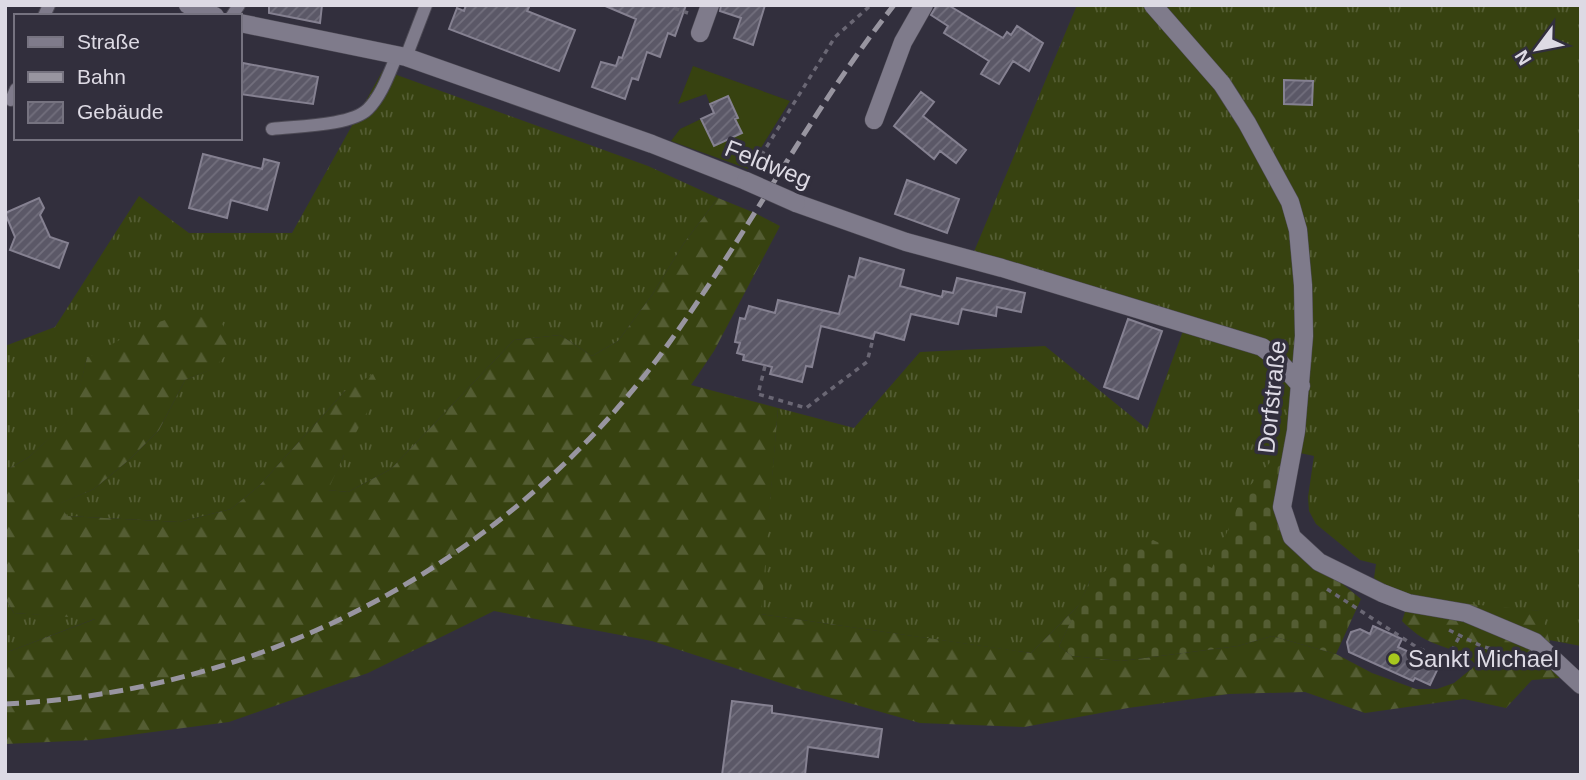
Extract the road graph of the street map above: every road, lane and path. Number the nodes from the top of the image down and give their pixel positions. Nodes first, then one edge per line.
1 (188, 5) edge
2 (426, 5) edge
3 (666, 5) edge
4 (691, 5) edge
5 (710, 5) edge
6 (871, 5) edge
7 (924, 5) edge
8 (1153, 5) edge
9 (210, 14) edge
10 (242, 23) edge
11 (700, 33) dead end
12 (401, 56) junction
13 (874, 120) dead end
14 (272, 129) dead end
15 (758, 160) dead end
16 (1304, 336) junction
17 (873, 340) dead end
18 (1276, 357) junction
19 (765, 366) dead end
20 (1301, 386) junction
21 (1322, 584) dead end
22 (1459, 637) dead end
23 (1581, 685) edge

1 - 9 street
2 - 12 lane
3 - 4 path
5 - 11 street
6 - 15 path
7 - 13 street
8 - 16 street, Dorfstraße
10 - 12 street, Feldweg
12 - 14 lane
12 - 18 street, Feldweg, bridge
16 - 18 street
16 - 20 street, Dorfstraße
17 - 19 path
18 - 20 street, Feldweg
20 - 23 street, Dorfstraße
21 - 22 path

